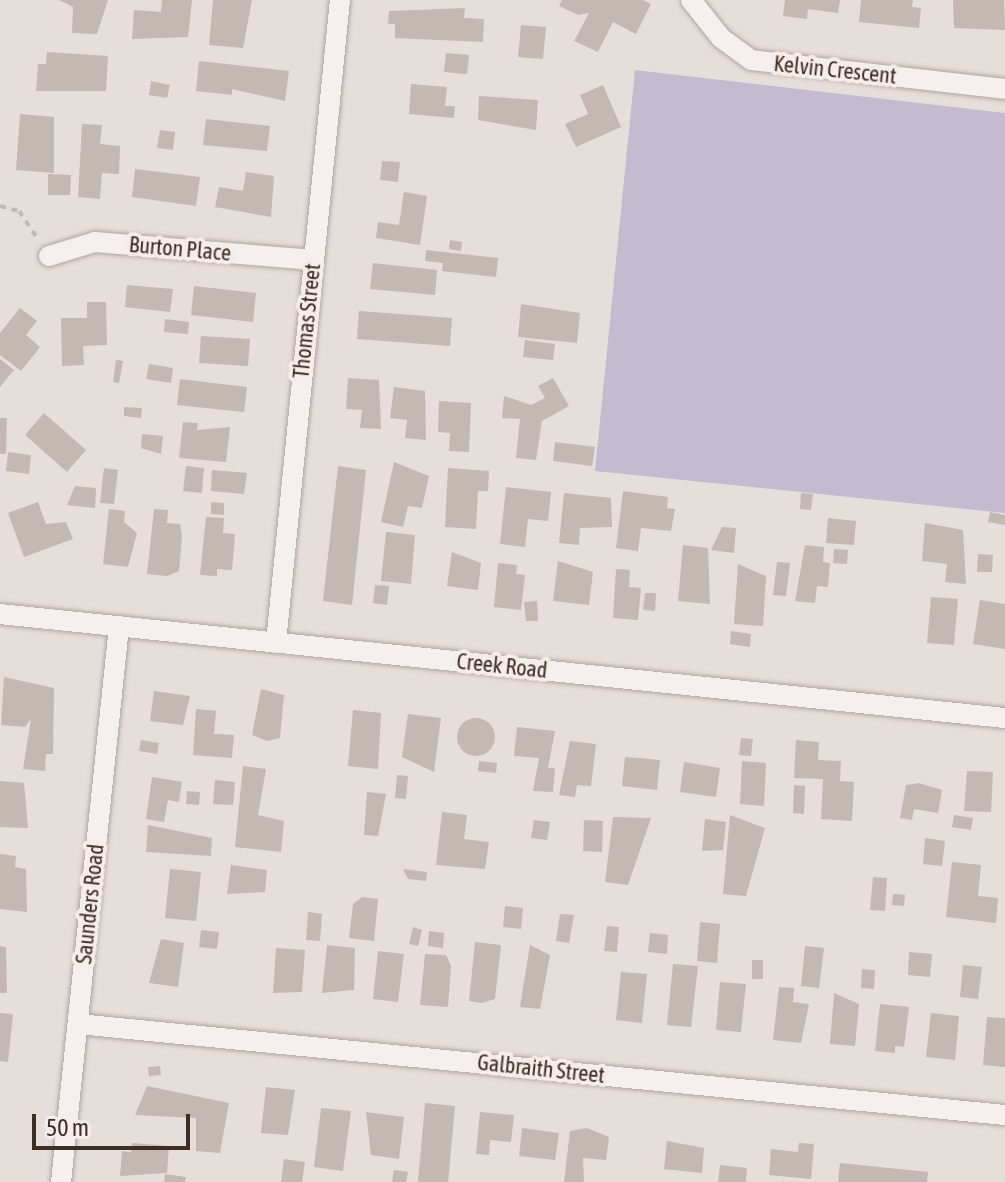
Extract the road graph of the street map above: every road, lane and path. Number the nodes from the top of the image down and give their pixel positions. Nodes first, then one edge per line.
1 (340, 0) edge
2 (691, 0) edge
3 (1005, 89) edge
4 (0, 206) edge
5 (49, 256) joint
6 (313, 260) junction
7 (0, 614) edge
8 (119, 626) junction
9 (276, 643) junction
10 (1005, 718) edge
11 (78, 1024) junction
12 (1005, 1115) edge
13 (61, 1182) edge

1 - 6 street, Thomas Street
2 - 3 street, Kelvin Crescent
4 - 5 path
5 - 6 street, Burton Place
6 - 9 street, Thomas Street
7 - 8 street, Creek Road
8 - 9 street, Creek Road
8 - 11 street, Saunders Road
9 - 10 street, Creek Road
11 - 12 street, Galbraith Street
11 - 13 street, Saunders Road

